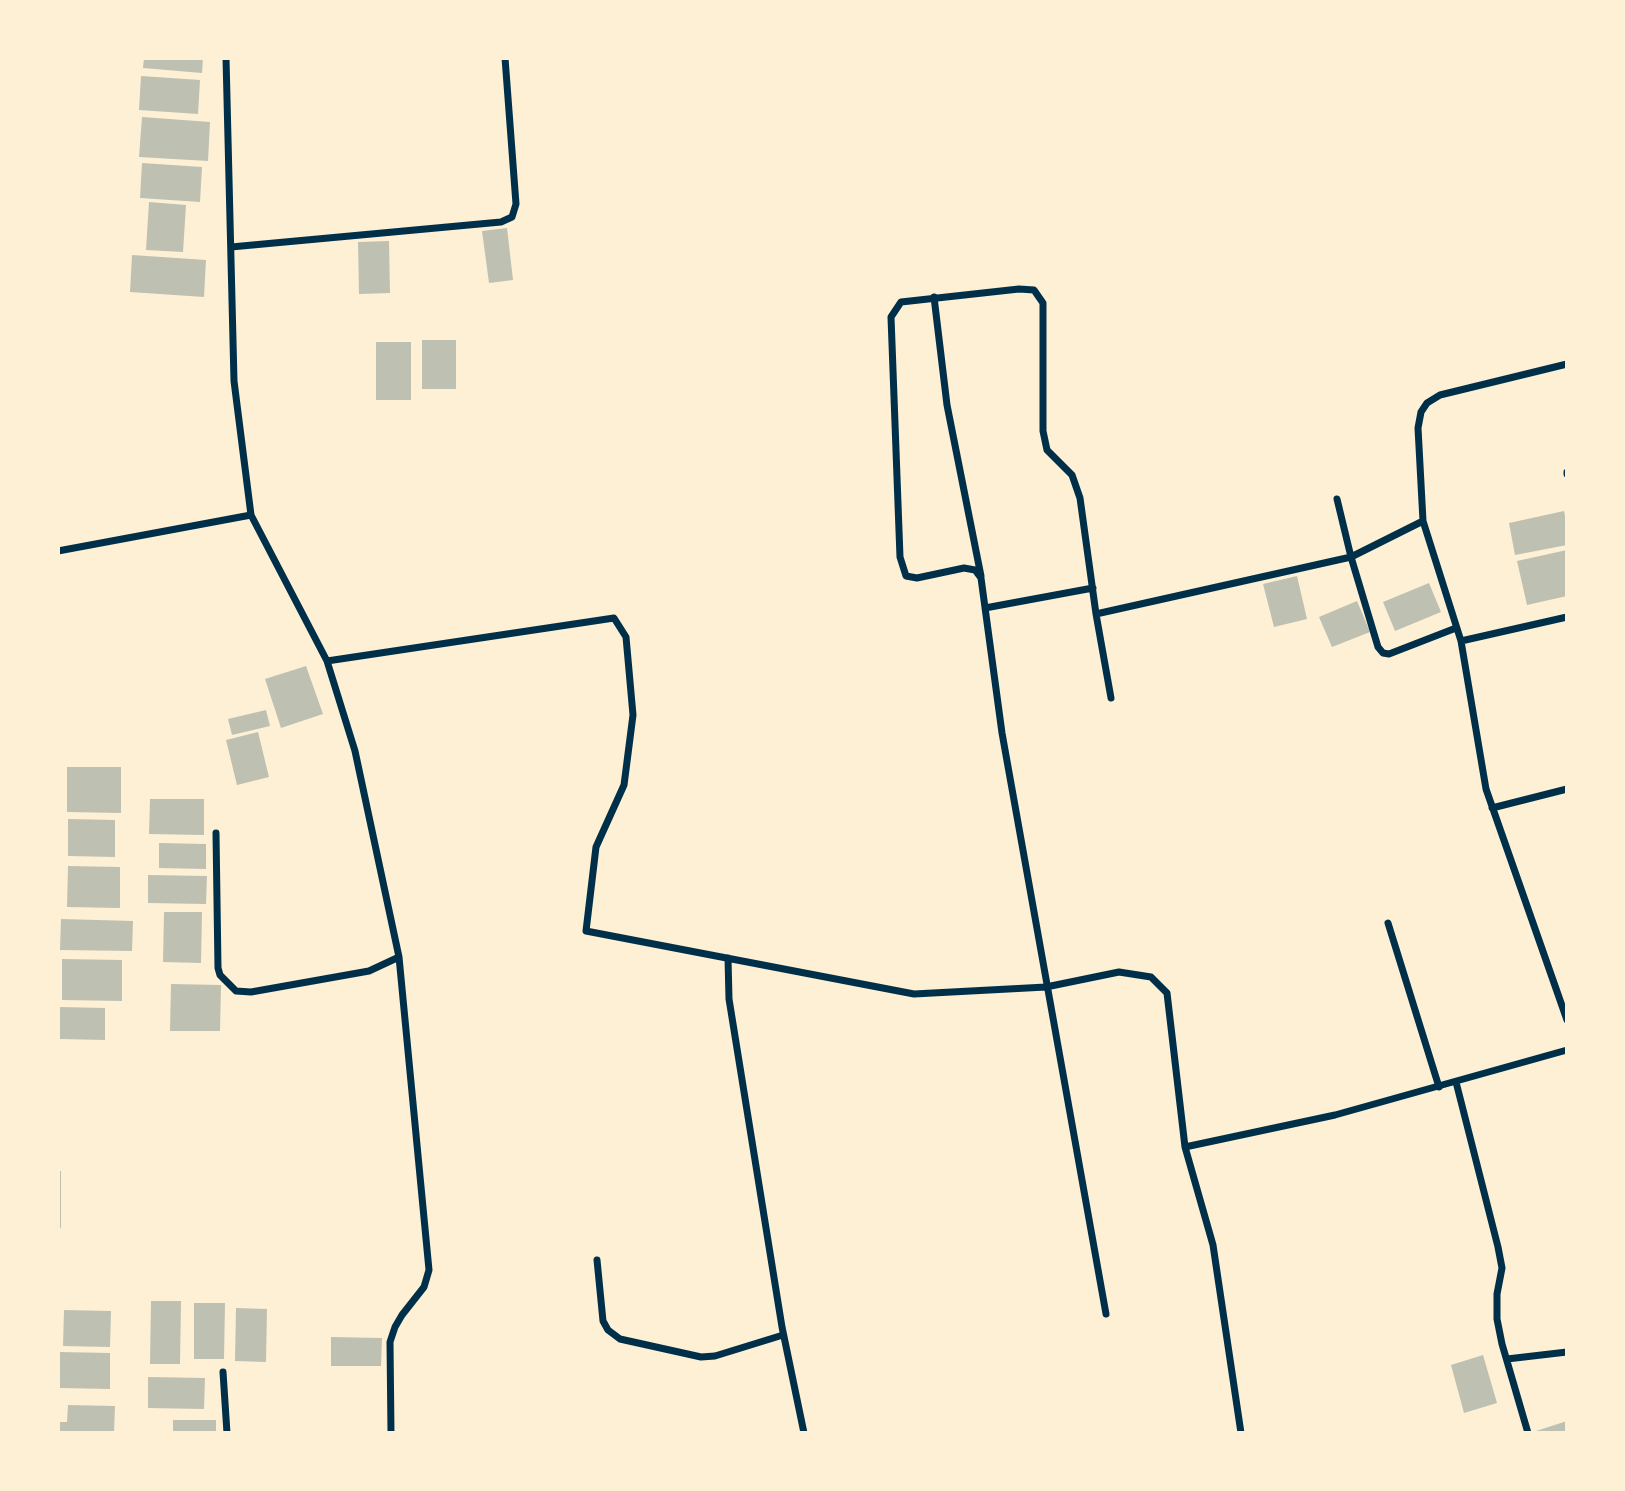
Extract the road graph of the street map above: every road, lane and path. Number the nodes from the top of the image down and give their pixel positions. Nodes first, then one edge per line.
1 (226, 58) edge
2 (505, 58) edge
3 (230, 247) junction
4 (934, 298) junction
5 (1567, 364) edge
6 (1337, 499) dead end
7 (251, 515) junction
8 (1423, 521) junction
9 (58, 551) edge
10 (1351, 557) junction
11 (981, 578) junction
12 (1093, 588) junction
13 (985, 608) junction
14 (1096, 614) junction
15 (1567, 617) edge
16 (1456, 628) junction
17 (1461, 641) junction
18 (327, 661) junction
19 (1111, 698) dead end
20 (1567, 789) edge
21 (1492, 808) junction
22 (216, 833) dead end
23 (1388, 923) dead end
24 (399, 957) junction
25 (728, 958) junction
26 (1046, 987) junction
27 (1567, 1020) edge
28 (1567, 1050) edge
29 (1456, 1082) junction
30 (1439, 1087) junction
31 (1185, 1147) junction
32 (597, 1260) dead end
33 (1106, 1314) dead end
34 (783, 1335) junction
35 (1567, 1352) edge
36 (1507, 1359) junction
37 (223, 1372) dead end
38 (227, 1433) edge
39 (391, 1433) edge
40 (804, 1433) edge
41 (1241, 1433) edge
42 (1528, 1433) edge

1 - 3 street
2 - 3 street
3 - 7 street
4 - 11 street
4 - 11 street
4 - 12 street
5 - 8 street
6 - 10 street
7 - 9 street
7 - 18 street
8 - 10 street
8 - 16 street
10 - 14 street
10 - 16 street
11 - 13 street
12 - 13 street
12 - 14 street
13 - 26 street
14 - 19 street
15 - 17 street
16 - 17 street
17 - 21 street
18 - 24 street
18 - 25 street
20 - 21 street
21 - 27 street
22 - 24 street
23 - 30 street
24 - 39 street
25 - 26 street
25 - 34 street
26 - 31 street
26 - 33 street
28 - 29 street
29 - 30 street
29 - 36 street
30 - 31 street
31 - 41 street
32 - 34 street
34 - 40 street
35 - 36 street
36 - 42 street
37 - 38 street

